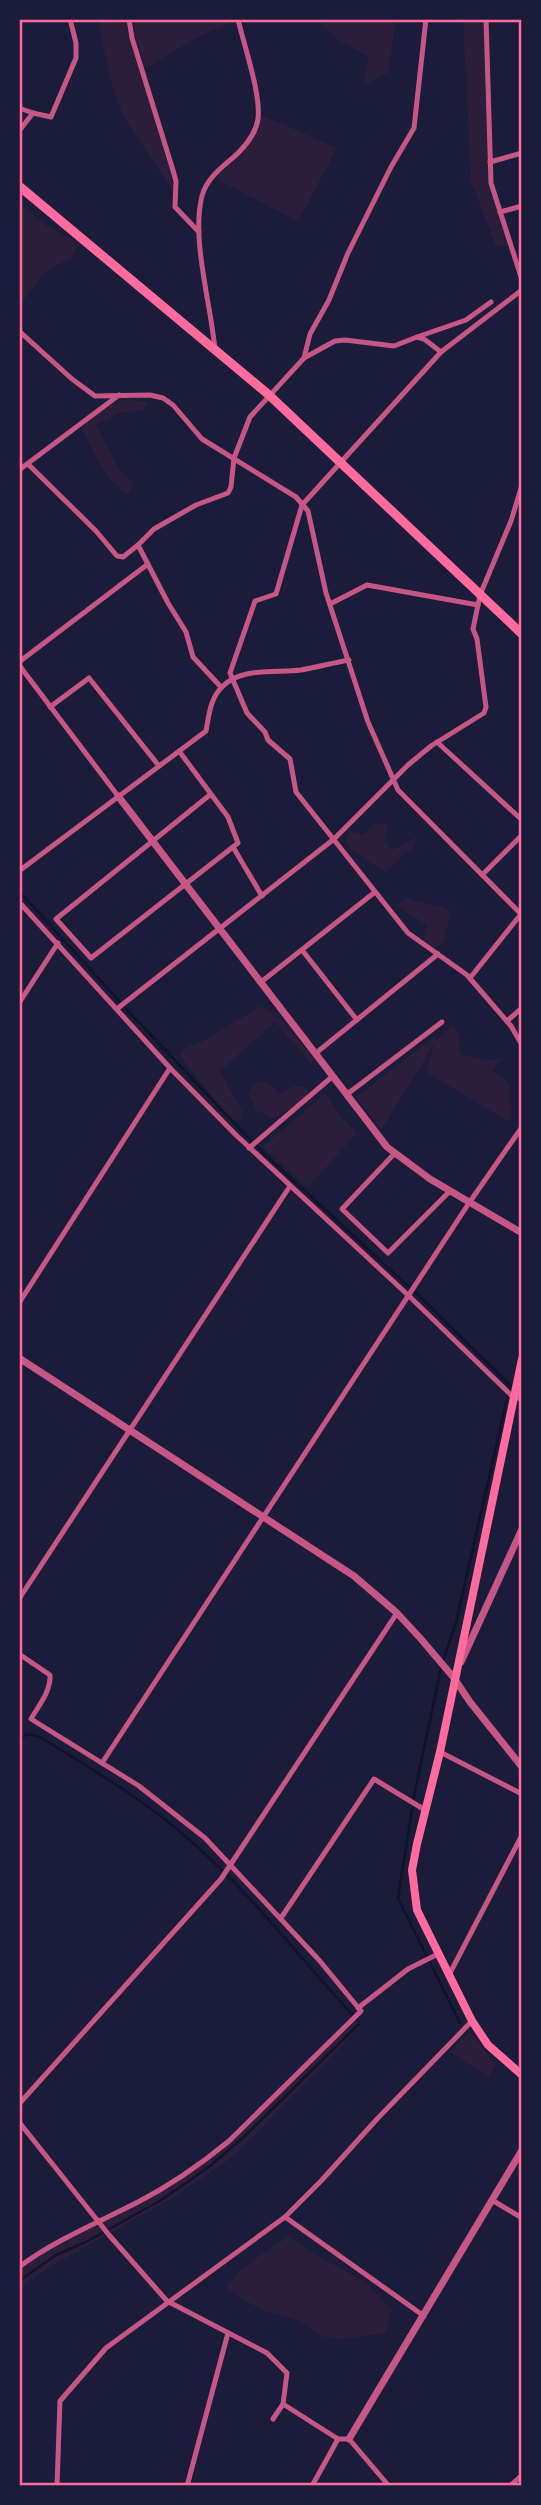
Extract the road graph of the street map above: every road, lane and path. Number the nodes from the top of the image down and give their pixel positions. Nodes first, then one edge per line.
1 (70, 19) edge
2 (129, 19) edge
3 (238, 19) edge
4 (426, 19) edge
5 (486, 19) edge
6 (19, 30) edge
7 (19, 37) edge
8 (19, 108) edge
9 (33, 113) junction
10 (19, 131) edge
11 (522, 153) edge
12 (490, 162) junction
13 (19, 186) edge
14 (522, 206) edge
15 (500, 212) junction
16 (199, 232) junction
17 (519, 264) edge
18 (522, 280) edge
19 (522, 290) edge
20 (491, 302) dead end
21 (19, 331) edge
22 (417, 337) junction
23 (215, 350) junction
24 (441, 352) junction
25 (304, 358) junction
26 (119, 395) junction
27 (269, 396) junction
28 (234, 458) junction
29 (341, 462) junction
30 (28, 464) junction
31 (19, 470) edge
32 (522, 485) edge
33 (302, 505) junction
34 (138, 545) junction
35 (148, 564) junction
36 (480, 595) junction
37 (330, 604) junction
38 (478, 606) junction
39 (522, 634) edge
40 (349, 660) junction
41 (19, 664) edge
42 (232, 678) junction
43 (221, 687) junction
44 (50, 707) junction
45 (437, 742) junction
46 (179, 751) junction
47 (159, 766) junction
48 (393, 780) junction
49 (211, 794) junction
50 (118, 796) junction
51 (522, 820) edge
52 (522, 835) edge
53 (334, 839) junction
54 (152, 841) junction
55 (233, 847) junction
56 (19, 872) edge
57 (482, 875) junction
58 (187, 885) junction
59 (375, 892) junction
60 (262, 896) junction
61 (19, 902) edge
62 (521, 915) edge
63 (220, 928) junction
64 (58, 943) junction
65 (302, 950) junction
66 (438, 954) junction
67 (470, 978) junction
68 (261, 982) junction
69 (19, 1003) edge
70 (522, 1008) edge
71 (118, 1009) junction
72 (357, 1020) junction
73 (507, 1021) junction
74 (442, 1022) dead end
75 (522, 1045) edge
76 (316, 1053) junction
77 (170, 1068) junction
78 (333, 1076) junction
79 (346, 1095) junction
80 (522, 1128) edge
81 (249, 1148) junction
82 (395, 1153) junction
83 (290, 1185) junction
84 (450, 1191) junction
85 (469, 1203) junction
86 (522, 1233) edge
87 (410, 1296) junction
88 (19, 1303) edge
89 (19, 1358) edge
90 (522, 1359) edge
91 (516, 1397) edge
92 (129, 1430) junction
93 (263, 1517) junction
94 (522, 1529) edge
95 (19, 1599) edge
96 (397, 1613) junction
97 (19, 1654) edge
98 (454, 1678) junction
99 (440, 1752) junction
100 (102, 1763) junction
101 (522, 1767) edge
102 (522, 1794) edge
103 (425, 1810) junction
104 (522, 1835) edge
105 (232, 1864) junction
106 (281, 1918) junction
107 (438, 1954) junction
108 (449, 1975) junction
109 (358, 2008) junction
110 (472, 2021) junction
111 (522, 2075) edge
112 (19, 2104) edge
113 (19, 2122) edge
114 (522, 2150) edge
115 (492, 2200) junction
116 (285, 2217) junction
117 (522, 2218) edge
118 (99, 2222) junction
119 (19, 2267) edge
120 (167, 2301) junction
121 (424, 2316) junction
122 (228, 2333) junction
123 (283, 2404) junction
124 (272, 2419) dead end
125 (338, 2439) junction
126 (349, 2439) junction
127 (522, 2475) edge
128 (57, 2486) edge
129 (187, 2486) edge
130 (312, 2486) edge
131 (389, 2486) edge
132 (510, 2486) edge

1 - 9 street
2 - 16 street
3 - 16 street
4 - 25 street
5 - 12 street
6 - 7 street
8 - 9 street
9 - 10 street
11 - 12 street
12 - 15 street
13 - 23 main road
14 - 15 street
15 - 17 street
16 - 23 street
17 - 18 street
19 - 24 street
20 - 22 street
21 - 26 street
22 - 24 street
22 - 25 street
23 - 27 main road
24 - 29 street
25 - 27 street
26 - 28 street
26 - 30 street
27 - 28 street
27 - 29 main road
28 - 33 street
28 - 34 street
29 - 33 street
29 - 36 main road
30 - 31 street
30 - 34 street
32 - 36 street
33 - 37 street
33 - 42 street
34 - 35 street
35 - 41 street
35 - 43 street
36 - 38 street
36 - 39 main road
37 - 38 street
37 - 40 street
38 - 45 street
40 - 42 street
40 - 48 street
41 - 44 street
42 - 43 street
42 - 53 street
43 - 46 street
44 - 47 street
44 - 50 street
45 - 48 street
45 - 51 street
46 - 47 street
46 - 49 street
47 - 50 street
48 - 53 street
48 - 57 street
49 - 54 street
49 - 55 street
50 - 54 street
50 - 56 street
52 - 57 street
53 - 59 street
53 - 60 street
54 - 58 street
54 - 58 street
55 - 58 street
55 - 60 street
57 - 62 street
58 - 63 street
59 - 65 street
59 - 66 street
60 - 63 street
61 - 64 street
62 - 67 street
63 - 68 street
63 - 71 street
64 - 69 street
64 - 71 street
65 - 68 street
65 - 72 street
66 - 67 street
66 - 72 street
67 - 73 street
68 - 76 street
70 - 73 street
71 - 77 street
72 - 76 street
73 - 75 street
74 - 79 street
76 - 78 street
77 - 81 street
77 - 88 street
78 - 79 street
78 - 81 street
79 - 82 street
80 - 85 street
81 - 83 street
82 - 84 street
82 - 84 street
83 - 87 street
83 - 92 street
84 - 85 street
85 - 86 street
85 - 87 street
87 - 91 street
87 - 93 street
89 - 92 street
90 - 91 main road
91 - 98 main road
92 - 93 street
92 - 95 street
93 - 96 street
93 - 100 street
94 - 98 street
96 - 98 street
96 - 105 street
97 - 100 street
98 - 99 main road
98 - 101 street
99 - 102 street
99 - 103 main road
100 - 105 street
103 - 106 street
103 - 107 main road
104 - 108 street
105 - 106 street
105 - 112 street
106 - 109 street
107 - 108 main road
107 - 109 street
108 - 110 main road
109 - 118 street
110 - 111 main road
110 - 116 street
113 - 118 street
114 - 115 street
115 - 117 street
115 - 121 street
116 - 120 street
116 - 121 street
118 - 119 street
118 - 120 street
120 - 122 street
120 - 128 street
121 - 126 street
122 - 123 street
122 - 129 street
123 - 124 street
123 - 125 street
125 - 126 street
125 - 130 street
126 - 131 street
127 - 132 street

